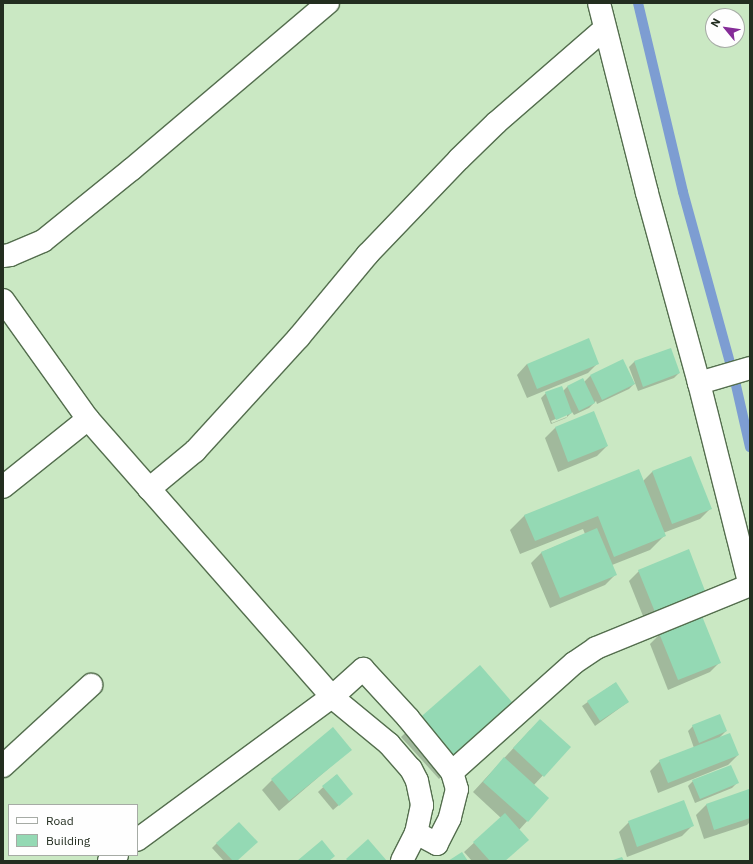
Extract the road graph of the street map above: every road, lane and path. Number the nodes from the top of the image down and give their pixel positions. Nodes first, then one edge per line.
1 (328, 3) edge
2 (599, 3) edge
3 (604, 30) junction
4 (3, 256) edge
5 (3, 300) edge
6 (750, 368) edge
7 (699, 383) junction
8 (88, 419) junction
9 (3, 487) edge
10 (149, 489) junction
11 (750, 585) edge
12 (91, 685) dead end
13 (332, 697) junction
14 (3, 766) edge
15 (452, 772) junction
16 (416, 833) junction
17 (138, 839) edge
18 (402, 861) edge

1 - 4 street
2 - 3 street
3 - 7 street
3 - 10 street
5 - 8 street
6 - 7 street
7 - 11 street
8 - 9 street
8 - 10 street
10 - 13 street
11 - 15 street
12 - 14 street
13 - 15 street
13 - 16 street
13 - 17 street
15 - 16 street
16 - 18 street

